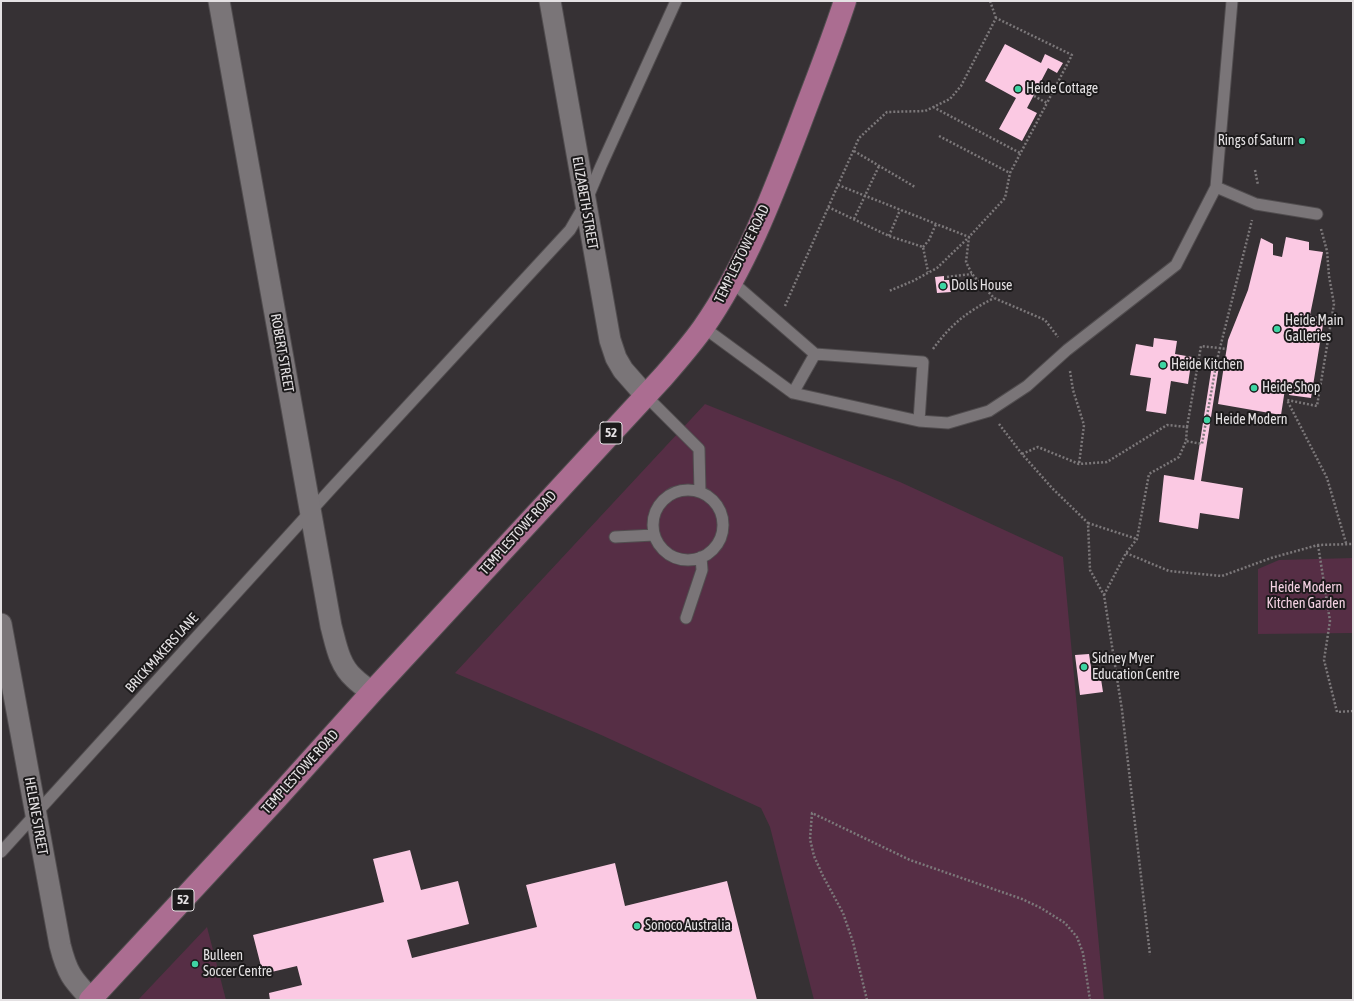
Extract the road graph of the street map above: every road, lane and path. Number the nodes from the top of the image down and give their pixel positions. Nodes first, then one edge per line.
1 (219, 1) edge
2 (550, 1) edge
3 (676, 1) edge
4 (845, 1) edge
5 (990, 1) edge
6 (1232, 1) edge
7 (996, 18) junction
8 (1034, 96) dead end
9 (1047, 103) junction
10 (933, 107) junction
11 (939, 136) dead end
12 (854, 150) junction
13 (1020, 153) junction
14 (879, 166) junction
15 (1255, 170) dead end
16 (1010, 173) junction
17 (838, 185) junction
18 (915, 187) dead end
19 (1216, 187) junction
20 (865, 196) junction
21 (585, 204) junction
22 (1256, 204) junction
23 (828, 207) junction
24 (900, 210) junction
25 (1318, 214) joint
26 (854, 219) junction
27 (936, 224) junction
28 (889, 236) junction
29 (969, 237) junction
30 (923, 247) junction
31 (928, 272) junction
32 (972, 274) junction
33 (947, 278) dead end
34 (731, 281) junction
35 (889, 291) dead end
36 (994, 298) junction
37 (778, 321) junction
38 (703, 327) junction
39 (1220, 348) junction
40 (1227, 349) dead end
41 (1067, 350) junction
42 (815, 354) junction
43 (923, 362) junction
44 (794, 394) junction
45 (645, 396) junction
46 (989, 411) junction
47 (919, 421) junction
48 (1187, 427) junction
49 (1186, 441) junction
50 (1022, 454) junction
51 (1079, 464) junction
52 (700, 492) junction
53 (310, 512) junction
54 (1088, 523) junction
55 (654, 535) junction
56 (615, 537) dead end
57 (1137, 539) junction
58 (1346, 543) junction
59 (1353, 544) edge
60 (1318, 545) junction
61 (1126, 553) junction
62 (700, 557) junction
63 (1104, 596) junction
64 (686, 618) dead end
65 (1, 624) edge
66 (372, 692) junction
67 (1353, 711) edge
68 (35, 814) junction
69 (1, 852) edge
70 (1150, 954) dead end
71 (91, 1000) edge
72 (867, 1000) edge
73 (1090, 1000) edge

1 - 53 street, ROBERT STREET
2 - 21 street, ELIZABETH STREET
3 - 21 lane, BRICKMAKERS LANE
4 - 34 main road, TEMPLESTOWE ROAD / 52
5 - 7 path
6 - 19 lane
7 - 9 path
7 - 10 path
8 - 9 path
9 - 13 path
10 - 12 path
10 - 13 path
11 - 16 path
12 - 14 path
12 - 17 path
13 - 16 path
14 - 18 path
14 - 20 path
15 - 22 path
16 - 29 path
17 - 20 path
17 - 23 path
19 - 22 lane
19 - 41 lane
20 - 24 path
20 - 26 path
21 - 45 street, ELIZABETH STREET
21 - 53 lane, BRICKMAKERS LANE
22 - 25 lane
22 - 39 path
23 - 26 path
23 - 37 path
24 - 27 path
24 - 28 path
25 - 58 path
26 - 28 path
27 - 29 path
27 - 30 path
28 - 30 path
29 - 31 path
29 - 32 path
30 - 31 path
31 - 35 path
32 - 33 path
32 - 36 path
34 - 37 lane
34 - 38 main road, TEMPLESTOWE ROAD / 52
36 - 41 path
36 - 43 path
37 - 42 lane
38 - 44 lane
38 - 45 main road, TEMPLESTOWE ROAD / 52
39 - 40 path
39 - 48 path
39 - 49 path
41 - 46 lane
41 - 51 path
42 - 43 lane
42 - 44 lane
43 - 47 lane
44 - 47 lane
45 - 52 lane
45 - 66 main road, TEMPLESTOWE ROAD / 52
46 - 47 lane
46 - 50 path
48 - 49 path
48 - 51 path
49 - 57 path
50 - 51 path
50 - 54 path
52 - 55 lane
52 - 62 lane
53 - 66 street, ROBERT STREET
53 - 68 lane, BRICKMAKERS LANE
54 - 57 path
54 - 63 path
55 - 56 lane
55 - 62 lane
57 - 61 path
58 - 59 path
58 - 60 path
60 - 61 path
60 - 67 path
61 - 63 path
62 - 64 lane
63 - 70 path
65 - 68 street, HELENE STREET
66 - 71 main road, TEMPLESTOWE ROAD / 52
68 - 69 lane, BRICKMAKERS LANE
68 - 71 street, HELENE STREET
72 - 73 path

